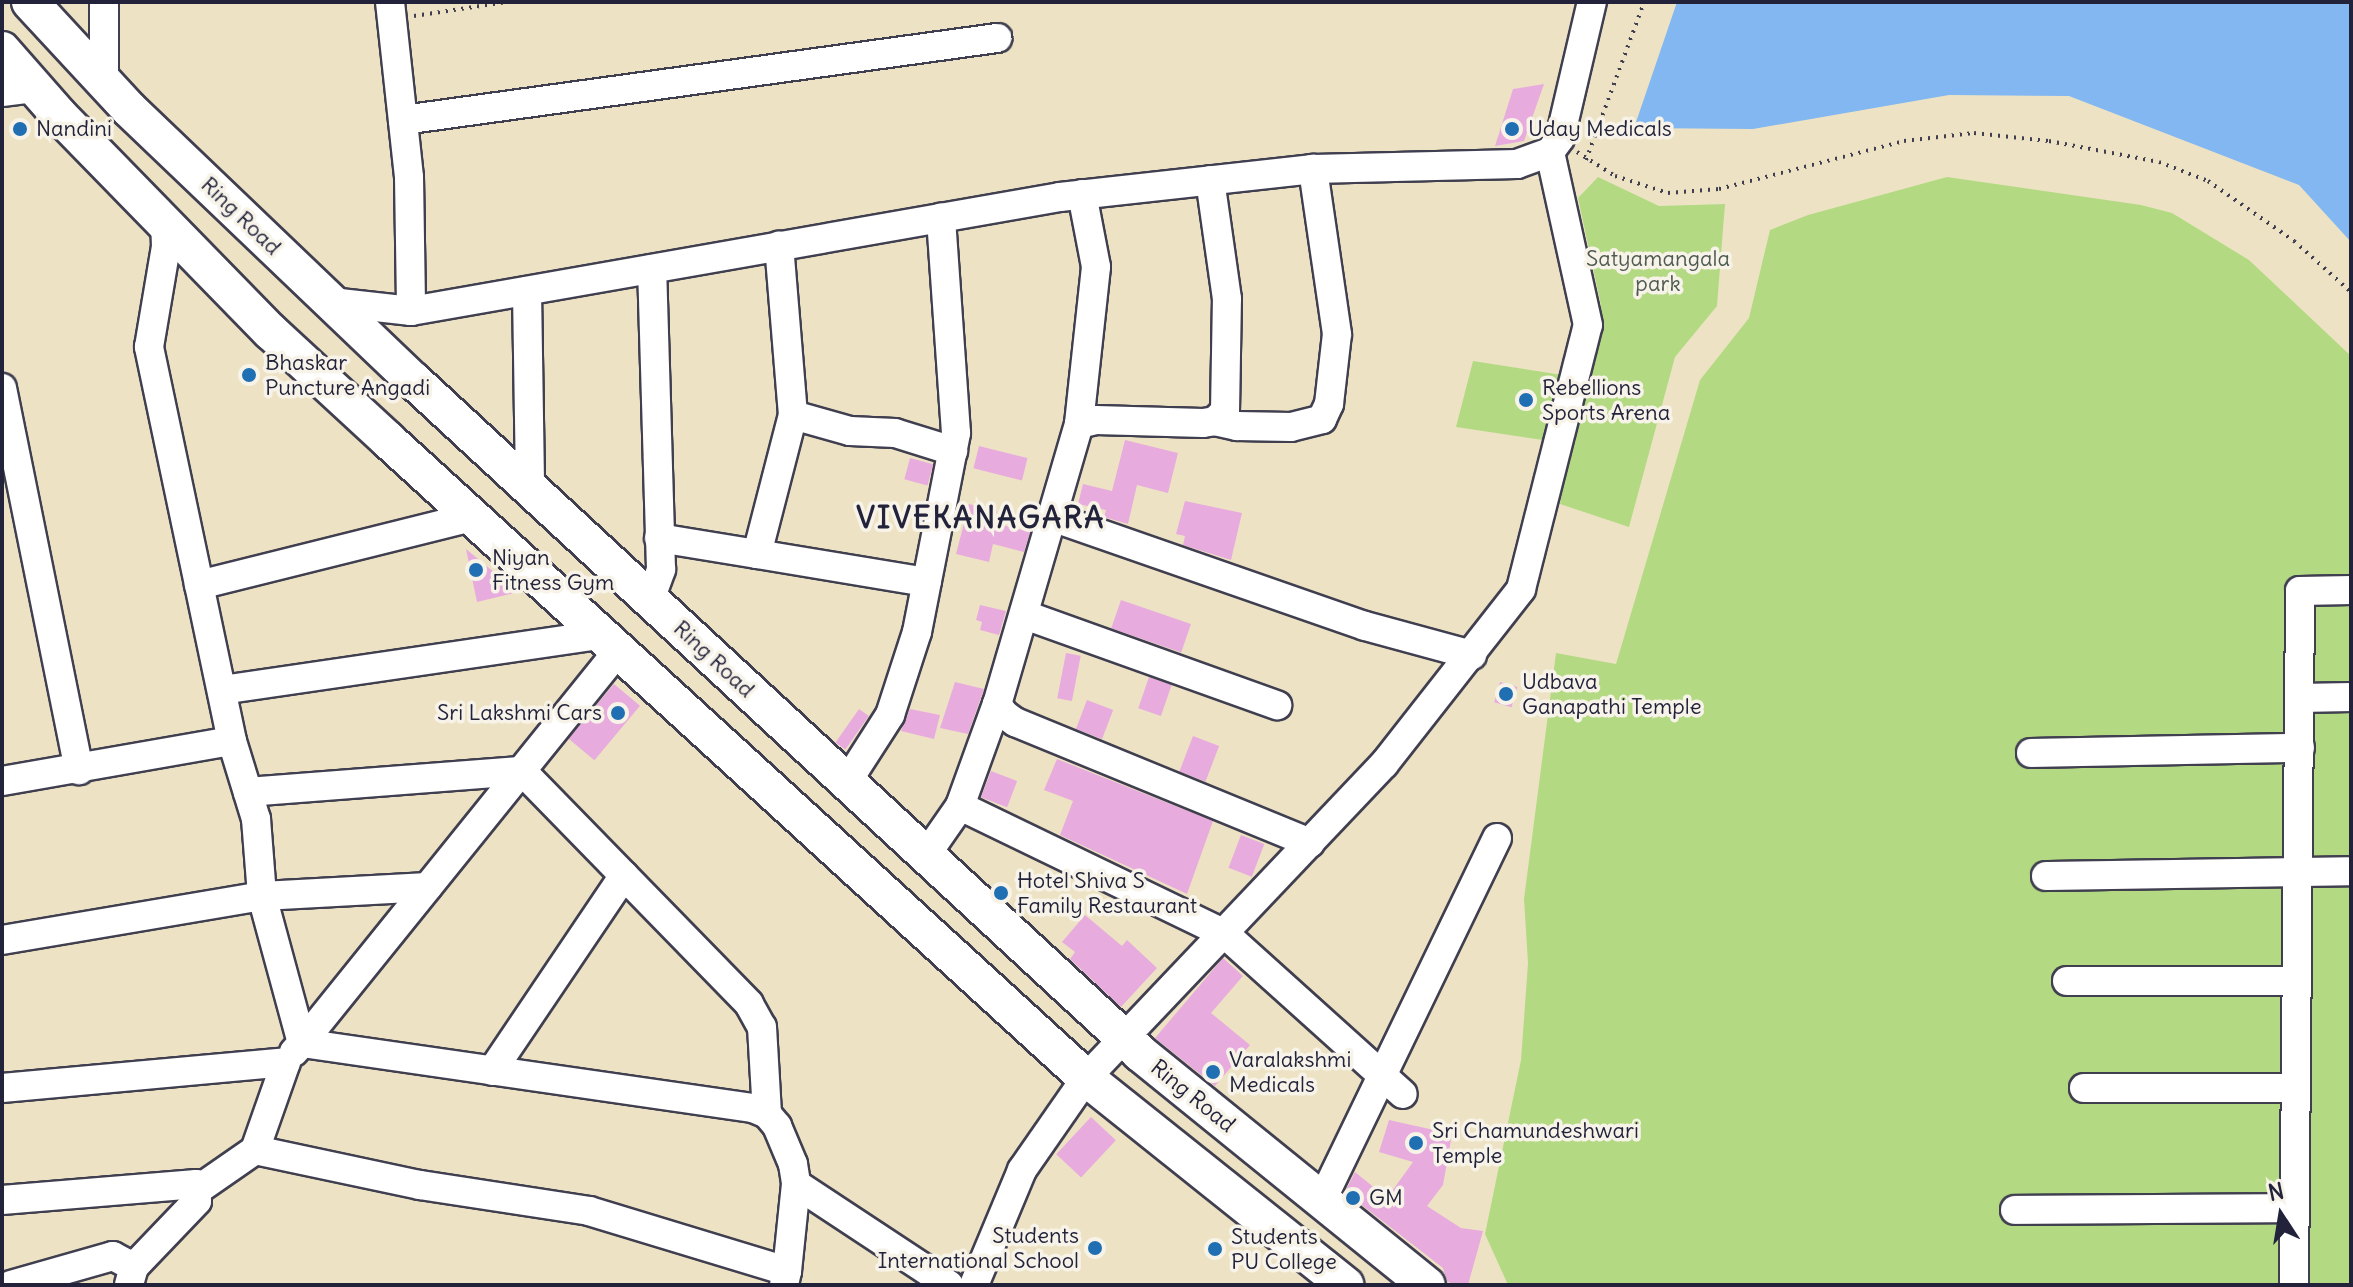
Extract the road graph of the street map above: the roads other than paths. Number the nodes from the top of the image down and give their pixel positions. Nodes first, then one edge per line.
1 (30, 2) edge
2 (104, 2) edge
3 (1592, 2) edge
4 (391, 11) edge
5 (997, 38) dead end
6 (2, 50) edge
7 (104, 79) junction
8 (19, 90) edge
9 (59, 115) junction
10 (403, 120) junction
11 (1555, 145) junction
12 (1313, 169) junction
13 (1210, 180) junction
14 (1082, 194) junction
15 (941, 218) junction
16 (165, 221) junction
17 (779, 246) junction
18 (652, 269) junction
19 (527, 291) junction
20 (331, 302) junction
21 (411, 311) junction
22 (2, 388) edge
23 (793, 415) junction
24 (1215, 421) junction
25 (1079, 424) junction
26 (953, 451) junction
27 (530, 488) junction
28 (472, 517) junction
29 (1052, 517) junction
30 (659, 538) junction
31 (757, 554) junction
32 (927, 582) junction
33 (199, 585) junction
34 (2351, 590) edge
35 (650, 600) junction
36 (1025, 615) junction
37 (610, 643) junction
38 (1472, 655) junction
39 (222, 690) junction
40 (2351, 697) edge
41 (2300, 698) junction
42 (997, 704) junction
43 (1277, 705) dead end
44 (232, 741) junction
45 (2300, 748) junction
46 (2031, 753) dead end
47 (79, 770) junction
48 (522, 771) junction
49 (2, 781) edge
50 (847, 782) junction
51 (248, 792) junction
52 (960, 806) junction
53 (1497, 838) dead end
54 (1310, 843) junction
55 (926, 855) junction
56 (2298, 871) junction
57 (2351, 871) edge
58 (624, 875) junction
59 (2046, 876) dead end
60 (428, 887) junction
61 (262, 896) junction
62 (1225, 934) junction
63 (2, 940) edge
64 (2067, 981) dead end
65 (2297, 981) junction
66 (1126, 1040) junction
67 (294, 1052) junction
68 (492, 1071) junction
69 (1086, 1078) junction
70 (1392, 1084) junction
71 (2, 1088) edge
72 (2084, 1088) dead end
73 (2296, 1088) junction
74 (767, 1114) junction
75 (255, 1150) junction
76 (796, 1184) junction
77 (196, 1191) junction
78 (2, 1200) edge
79 (1322, 1200) junction
80 (2295, 1208) junction
81 (2015, 1210) dead end
82 (132, 1276) edge
83 (786, 1278) edge
84 (11, 1285) edge
85 (949, 1285) edge
86 (974, 1285) edge
87 (1345, 1285) edge
88 (1427, 1285) edge
89 (2294, 1285) edge

1 - 7 main road, Ring Road
2 - 7 street
3 - 11 street
4 - 10 street
5 - 10 street
6 - 8 main road
7 - 9 main road
7 - 20 main road, Ring Road
8 - 9 main road
9 - 16 main road
10 - 21 street
11 - 12 street
11 - 38 street
12 - 13 street
12 - 24 street
13 - 14 street
13 - 24 street
14 - 15 street
14 - 25 street
15 - 17 street
15 - 26 street
16 - 28 main road
16 - 33 street
17 - 18 street
17 - 23 street
18 - 19 street
18 - 30 street
19 - 21 street
19 - 27 street
20 - 21 street
20 - 27 main road, Ring Road
22 - 47 street
23 - 26 street
23 - 31 street
24 - 25 street
25 - 29 street
26 - 32 street
27 - 35 main road, Ring Road
28 - 33 street
28 - 37 main road
29 - 36 street
29 - 38 street
30 - 31 street
30 - 35 street
31 - 32 street
32 - 50 street
33 - 39 street
34 - 41 street
35 - 37 main road
35 - 50 main road, Ring Road
36 - 42 street
36 - 43 street
37 - 39 street
37 - 48 street
37 - 69 main road
38 - 54 street
39 - 44 street
40 - 41 street
41 - 45 street
42 - 52 street
42 - 54 street
44 - 47 street
44 - 51 street
45 - 46 street
45 - 56 street
47 - 49 street
48 - 51 street
48 - 58 street
48 - 60 street
50 - 55 main road, Ring Road
51 - 61 street
52 - 55 street
52 - 62 street
53 - 70 street
54 - 62 street
55 - 66 main road, Ring Road
56 - 57 street
56 - 59 street
56 - 65 street
58 - 68 street
58 - 74 street
60 - 61 street
60 - 67 street
61 - 63 street
61 - 67 street
62 - 66 street
62 - 70 street
64 - 65 street
65 - 73 street
66 - 69 street
66 - 79 main road, Ring Road
67 - 68 street
67 - 71 street
67 - 75 street
68 - 74 street
69 - 86 street
69 - 87 main road
70 - 79 street
72 - 73 street
73 - 80 street
74 - 76 street
75 - 77 street
75 - 83 street
76 - 83 street
76 - 85 street
77 - 78 street
77 - 82 street
79 - 88 main road, Ring Road
80 - 81 street
80 - 89 street
82 - 84 street

